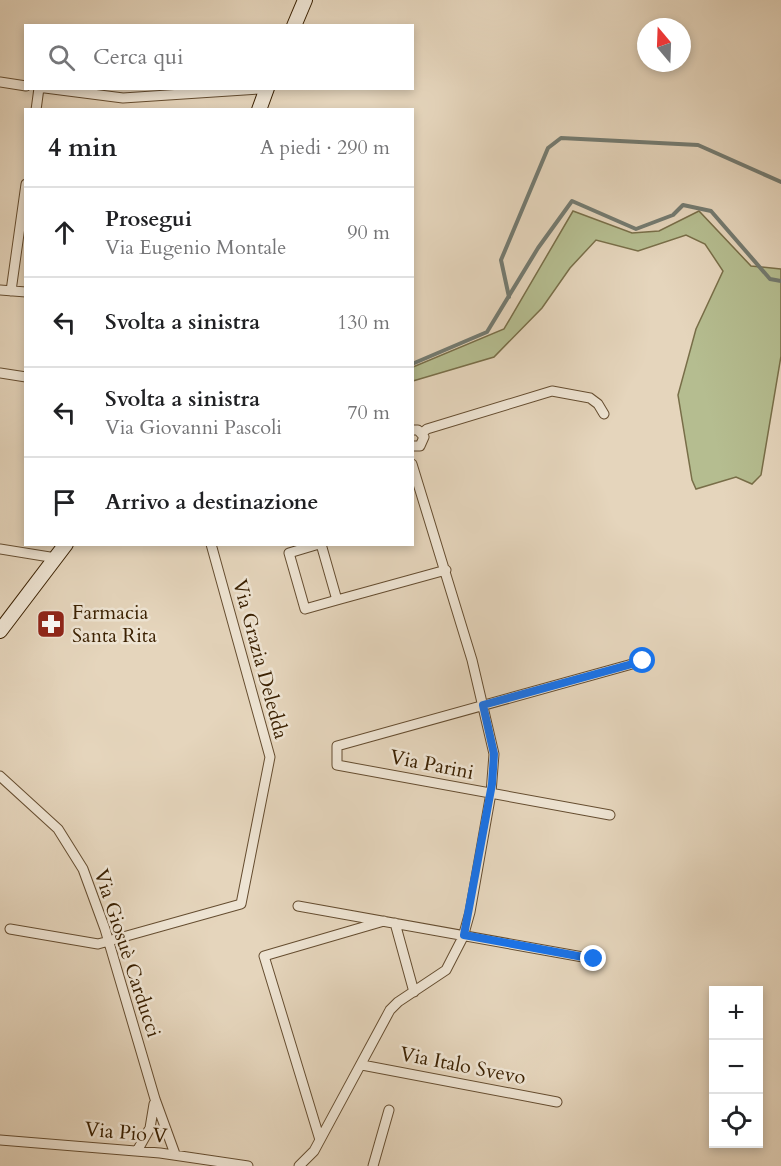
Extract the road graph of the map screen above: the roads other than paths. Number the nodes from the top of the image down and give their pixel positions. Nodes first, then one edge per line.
1 (305, 0) edge
2 (295, 24) edge
3 (0, 82) edge
4 (24, 86) edge
5 (39, 90) edge
6 (61, 90) edge
7 (243, 90) edge
8 (267, 90) edge
9 (36, 108) edge
10 (260, 108) edge
11 (24, 197) edge
12 (0, 290) edge
13 (10, 291) junction
14 (24, 292) edge
15 (0, 373) edge
16 (24, 377) edge
17 (603, 414) dead end
18 (417, 432) edge
19 (416, 446) edge
20 (414, 467) edge
21 (65, 546) edge
22 (212, 546) edge
23 (314, 546) edge
24 (321, 546) edge
25 (0, 549) edge
26 (56, 558) junction
27 (446, 570) junction
28 (337, 600) junction
29 (0, 631) edge
30 (643, 661) dead end
31 (483, 705) junction
32 (0, 776) edge
33 (491, 793) junction
34 (610, 815) dead end
35 (298, 906) dead end
36 (384, 921) junction
37 (395, 923) junction
38 (10, 929) dead end
39 (464, 935) junction
40 (109, 943) junction
41 (594, 959) dead end
42 (414, 992) junction
43 (362, 1065) junction
44 (155, 1099) junction
45 (557, 1101) dead end
46 (389, 1110) dead end
47 (0, 1140) edge
48 (320, 1140) junction
49 (137, 1151) junction
50 (175, 1154) junction
51 (248, 1166) edge
52 (299, 1166) edge
53 (374, 1166) edge

1 - 2 main road
3 - 4 street
5 - 9 street
6 - 7 street
8 - 10 main road
11 - 13 street
12 - 13 street
13 - 14 street
15 - 16 street
17 - 18 street
18 - 19 street
19 - 20 street
20 - 27 street
21 - 26 main road
22 - 40 street, Via Grazia Deledda
23 - 28 street
24 - 28 street
25 - 26 street
26 - 29 main road
27 - 28 street
27 - 31 street
30 - 31 street
31 - 33 street
31 - 33 street, Via Parini
32 - 40 street, Via Giosuè Carducci
33 - 34 street, Via Parini
33 - 39 street
35 - 36 street
36 - 37 street
36 - 48 street
37 - 39 street
37 - 42 street
38 - 40 street, Via Grazia Deledda
39 - 41 street
39 - 42 street
40 - 44 street, Via Giosuè Carducci
42 - 43 street
43 - 45 street, Via Italo Svevo
43 - 48 street
44 - 49 street, Via Giosuè Carducci
44 - 50 street, Via Giosuè Carducci
46 - 53 street
47 - 49 street, Via Pio V
48 - 52 street
49 - 50 street, Via Pio V
50 - 51 street, Via Pio V

